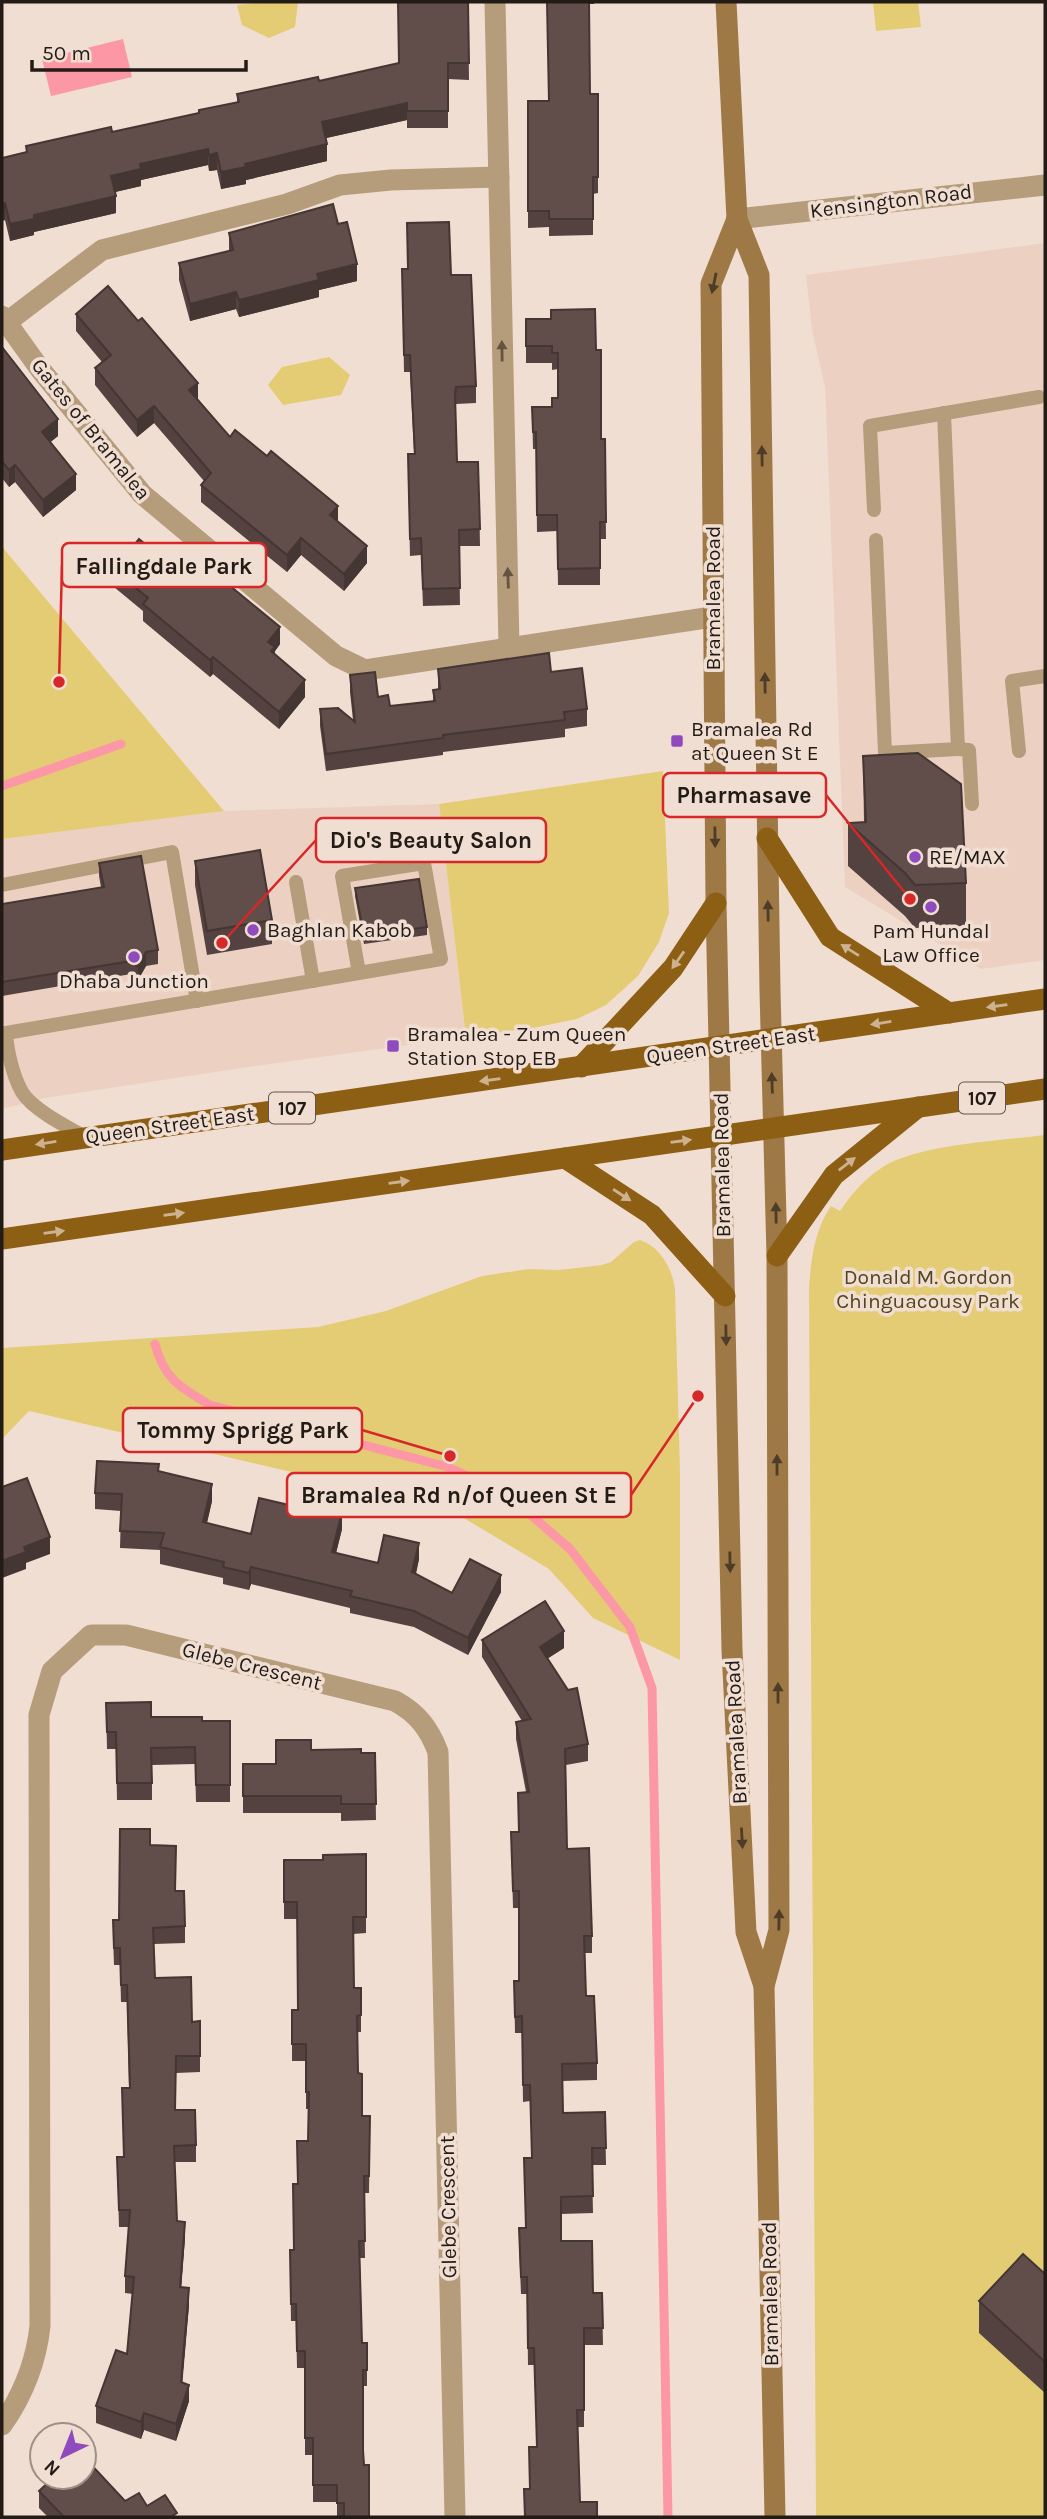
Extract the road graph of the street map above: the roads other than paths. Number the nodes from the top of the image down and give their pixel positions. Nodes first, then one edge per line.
1 (495, 2) edge
2 (726, 2) edge
3 (499, 177) junction
4 (1045, 185) edge
5 (737, 219) junction
6 (4, 319) edge
7 (1039, 397) dead end
8 (944, 413) junction
9 (874, 510) dead end
10 (876, 540) dead end
11 (712, 617) junction
12 (509, 646) junction
13 (1045, 676) edge
14 (958, 750) junction
15 (1018, 751) dead end
16 (972, 804) dead end
17 (767, 838) junction
18 (296, 882) dead end
19 (2, 885) edge
20 (716, 903) junction
21 (359, 973) junction
22 (313, 981) junction
23 (1045, 999) edge
24 (197, 1001) junction
25 (949, 1013) junction
26 (5, 1037) edge
27 (771, 1039) junction
28 (719, 1046) junction
29 (2, 1062) edge
30 (581, 1067) junction
31 (1045, 1089) edge
32 (919, 1107) junction
33 (774, 1127) junction
34 (721, 1135) junction
35 (85, 1138) junction
36 (2, 1150) edge
37 (565, 1158) junction
38 (2, 1239) edge
39 (777, 1256) junction
40 (725, 1296) junction
41 (764, 1986) junction
42 (2, 2425) edge
43 (456, 2517) edge
44 (775, 2517) edge

1 - 3 street
2 - 5 main road, Bramalea Road
3 - 6 street, Gates of Bramalea
12 -> 3 street
4 - 5 street, Kensington Road
5 -> 11 main road, Bramalea Road
17 -> 5 main road, Bramalea Road
6 - 12 street, Gates of Bramalea
7 - 8 lane
8 - 9 lane
8 - 14 lane
10 - 14 lane
11 - 12 street, Gates of Bramalea
11 -> 20 main road, Bramalea Road
13 - 15 lane
14 - 16 lane
25 -> 17 main road
27 -> 17 main road, Bramalea Road
18 - 22 lane
19 - 24 lane
20 - 28 main road, Bramalea Road
20 -> 30 main road
21 - 21 lane
21 - 22 lane
22 - 24 lane
23 -> 25 main road, Queen Street East / 107
24 - 26 lane
25 -> 27 main road, Queen Street East / 107
26 - 29 lane
26 - 35 lane
27 - 28 main road, Queen Street East / 107
33 -> 27 main road, Bramalea Road
28 - 30 main road, Queen Street East / 107
28 - 34 main road, Bramalea Road
30 -> 35 main road, Queen Street East / 107
31 - 32 main road, 107
32 - 33 main road, 107
39 -> 32 main road
33 - 34 main road, 107
39 -> 33 main road, Bramalea Road
37 -> 34 main road, 107
34 - 40 main road, Bramalea Road
35 -> 36 main road, Queen Street East / 107
38 -> 37 main road, 107
37 -> 40 main road
41 -> 39 main road, Bramalea Road
40 -> 41 main road, Bramalea Road
41 - 44 main road, Bramalea Road
42 - 43 street, Glebe Crescent

